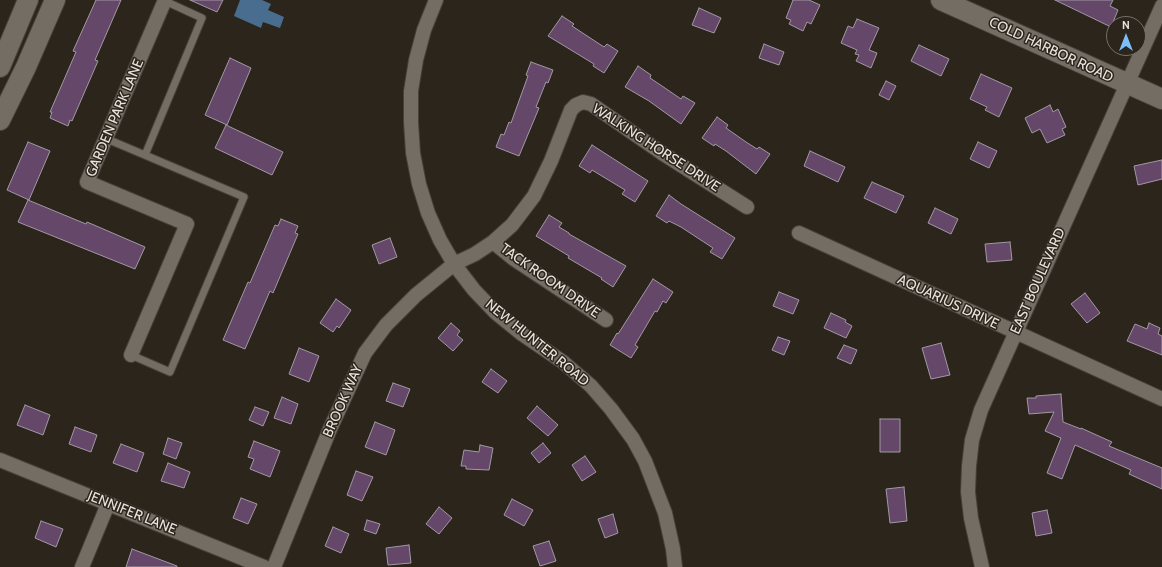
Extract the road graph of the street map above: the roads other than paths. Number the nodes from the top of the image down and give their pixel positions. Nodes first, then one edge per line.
1 (28, 0) edge
2 (54, 0) edge
3 (436, 0) edge
4 (941, 0) edge
5 (165, 1) edge
6 (1162, 6) edge
7 (0, 67) edge
8 (1126, 85) junction
9 (1162, 100) edge
10 (0, 120) edge
11 (106, 139) junction
12 (145, 156) junction
13 (747, 207) dead end
14 (799, 233) dead end
15 (493, 242) junction
16 (454, 264) junction
17 (606, 320) dead end
18 (1015, 333) junction
19 (131, 356) joint
20 (1162, 399) edge
21 (0, 460) edge
22 (108, 504) junction
23 (82, 567) edge
24 (264, 567) edge
25 (274, 567) edge
26 (675, 567) edge
27 (982, 567) edge

1 - 7 main road
2 - 10 main road
3 - 16 street, NEW HUNTER ROAD
4 - 8 main road, COLD HARBOR ROAD
5 - 11 street, GARDEN PARK LANE
5 - 12 lane
6 - 8 street, EAST BOULEVARD
8 - 9 main road, COLD HARBOR ROAD
8 - 18 street, EAST BOULEVARD
11 - 12 lane
11 - 19 street, GARDEN PARK LANE
12 - 19 lane
13 - 15 street, WALKING HORSE DRIVE
14 - 18 street, AQUARIUS DRIVE
15 - 16 street, WALKING HORSE DRIVE
15 - 17 street, TACK ROOM DRIVE
16 - 25 street, BROOK WAY
16 - 26 street, NEW HUNTER ROAD
18 - 20 street, AQUARIUS DRIVE
18 - 27 street, EAST BOULEVARD
21 - 22 street, JENNIFER LANE
22 - 23 street
22 - 24 street, JENNIFER LANE

